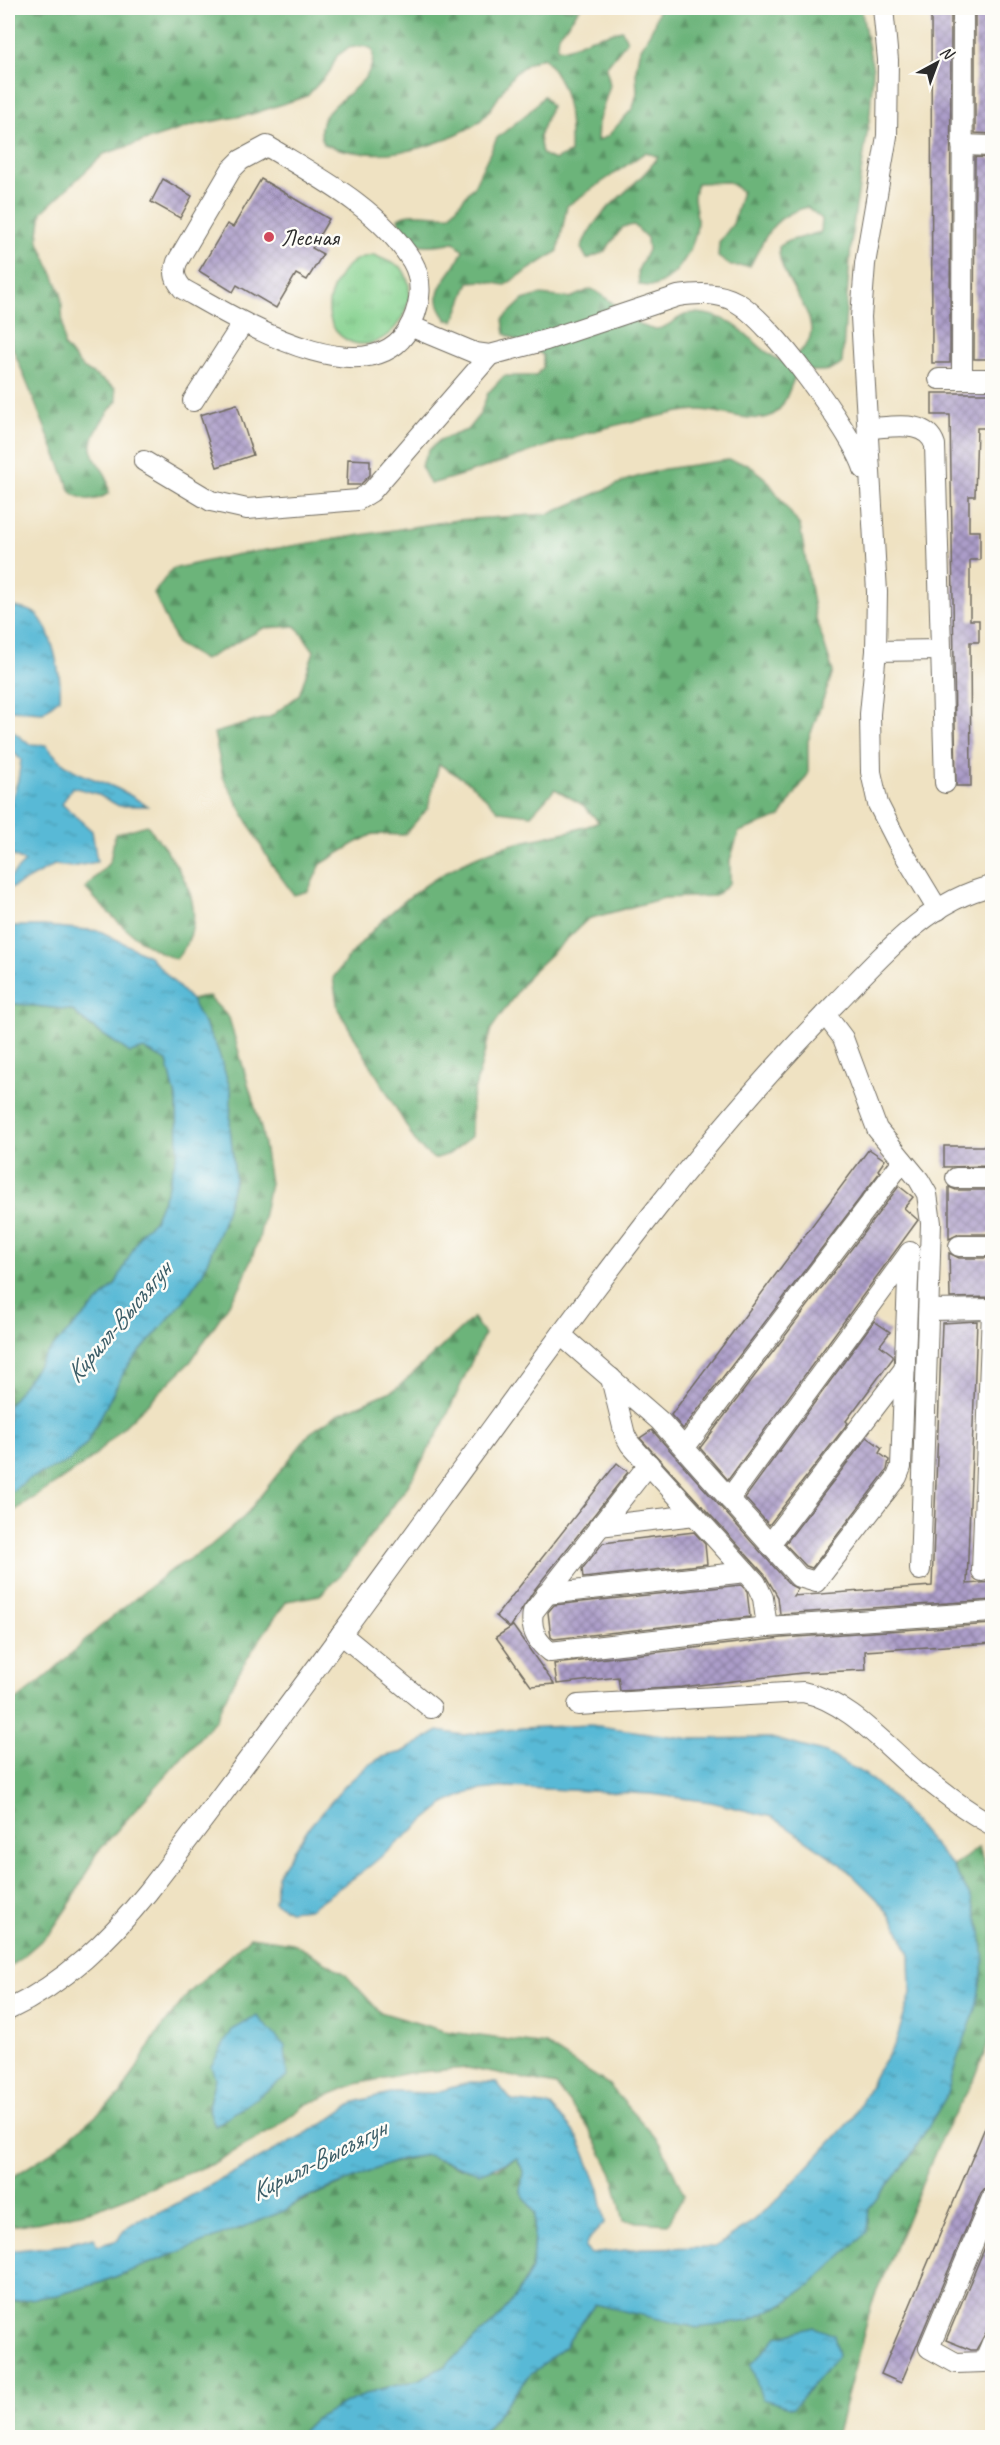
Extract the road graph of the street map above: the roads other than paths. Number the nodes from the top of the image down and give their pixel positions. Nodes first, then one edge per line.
1 (883, 8) edge
2 (963, 8) edge
3 (962, 145) junction
4 (993, 146) edge
5 (243, 323) junction
6 (410, 326) junction
7 (490, 355) junction
8 (939, 379) dead end
9 (962, 379) junction
10 (993, 379) edge
11 (193, 401) dead end
12 (868, 428) junction
13 (144, 461) dead end
14 (871, 488) junction
15 (941, 650) junction
16 (876, 651) junction
17 (945, 783) dead end
18 (993, 886) edge
19 (938, 910) junction
20 (825, 1014) junction
21 (902, 1162) junction
22 (956, 1178) dead end
23 (993, 1178) edge
24 (931, 1223) junction
25 (958, 1246) dead end
26 (993, 1246) edge
27 (909, 1253) junction
28 (929, 1310) junction
29 (993, 1310) edge
30 (561, 1335) junction
31 (905, 1368) junction
32 (611, 1378) junction
33 (685, 1447) junction
34 (649, 1464) junction
35 (729, 1498) junction
36 (695, 1515) junction
37 (599, 1526) junction
38 (770, 1544) junction
39 (920, 1570) dead end
40 (982, 1571) dead end
41 (746, 1572) junction
42 (546, 1594) junction
43 (993, 1612) edge
44 (767, 1627) junction
45 (341, 1634) junction
46 (578, 1705) dead end
47 (431, 1708) dead end
48 (993, 1825) edge
49 (8, 2010) edge
50 (993, 2198) edge
51 (993, 2343) edge

1 - 12 street
2 - 3 street
3 - 4 street
3 - 9 street
5 - 6 street
5 - 6 street
5 - 11 street
6 - 7 street
7 - 13 street
7 - 14 street
8 - 9 street
9 - 10 street
12 - 14 street
12 - 15 street
14 - 16 street
15 - 16 street
15 - 17 street
16 - 19 street
18 - 19 street
19 - 20 street
20 - 21 street
20 - 30 street
21 - 24 street
21 - 33 street
22 - 23 street
24 - 27 street
24 - 28 street
25 - 26 street
27 - 31 street
27 - 35 street
28 - 29 street
28 - 39 street
29 - 40 street
30 - 32 street
30 - 45 street
31 - 38 street
31 - 38 street
32 - 33 street
32 - 34 street
33 - 35 street
34 - 36 street
34 - 37 street
35 - 38 street
36 - 37 street
36 - 41 street
37 - 42 street
41 - 42 street
41 - 44 street
42 - 44 street
43 - 44 street
45 - 47 street
45 - 49 street
46 - 48 street
50 - 51 street

